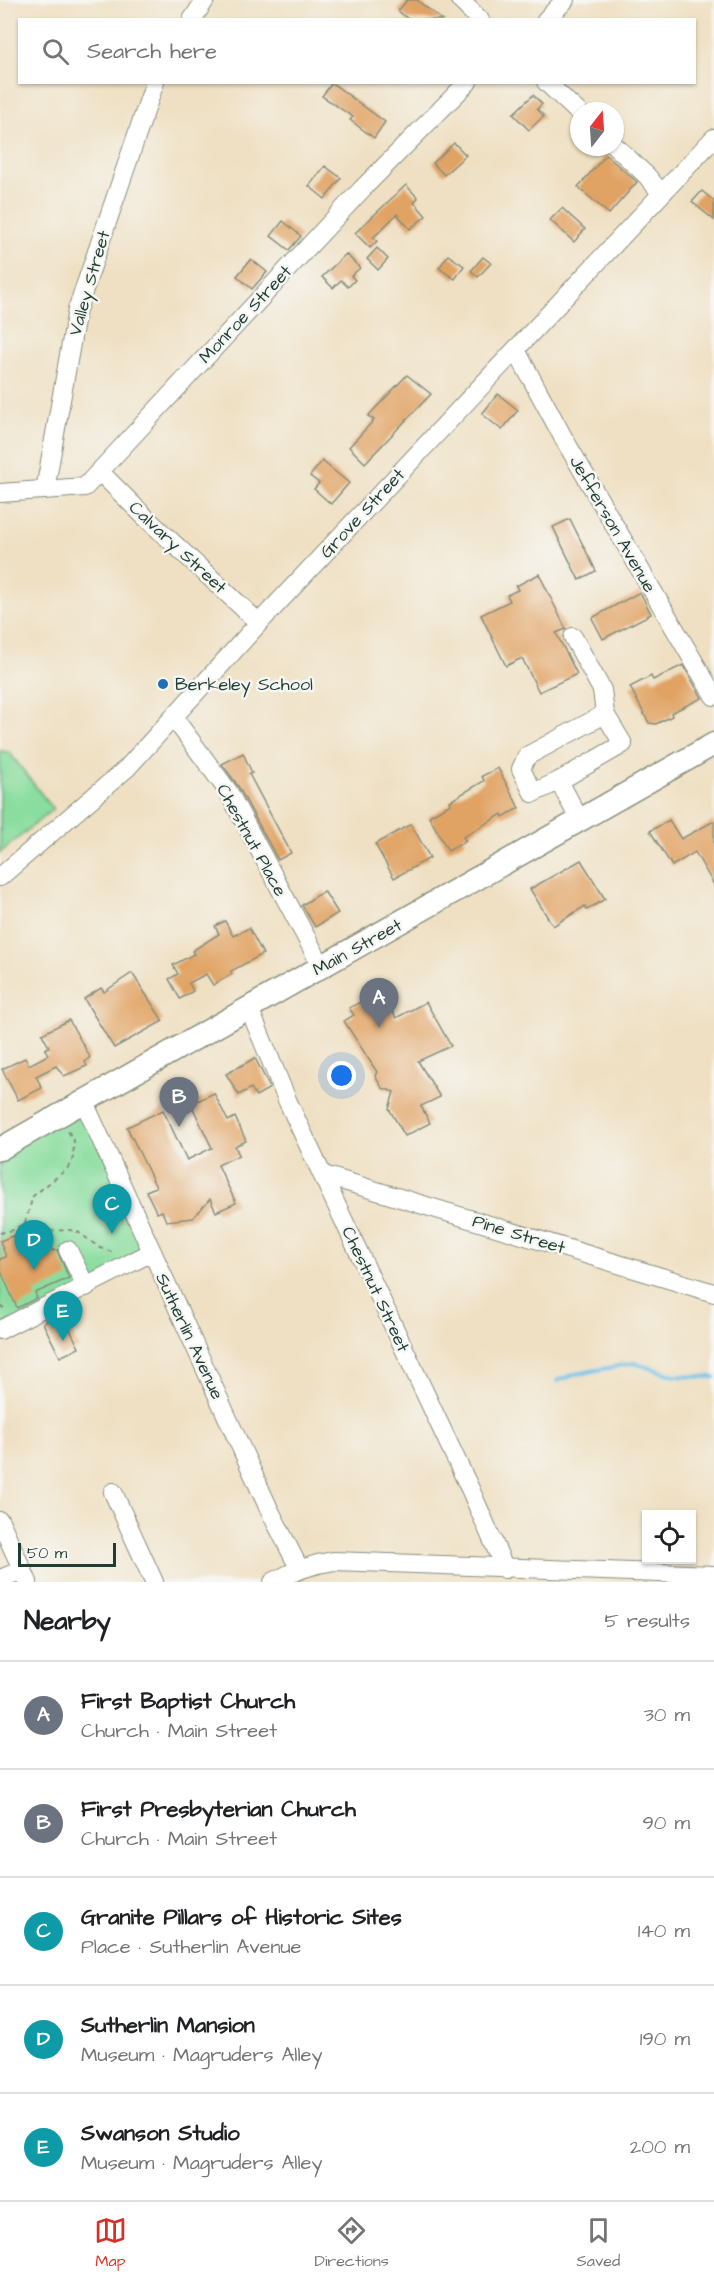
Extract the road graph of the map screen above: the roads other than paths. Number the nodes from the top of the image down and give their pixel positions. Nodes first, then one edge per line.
1 (205, 0) edge
2 (460, 0) edge
3 (566, 0) edge
4 (193, 18) edge
5 (478, 18) edge
6 (548, 18) edge
7 (154, 84) edge
8 (466, 84) edge
9 (548, 84) edge
10 (570, 104) edge
11 (714, 138) edge
12 (624, 154) edge
13 (661, 193) junction
14 (516, 350) junction
15 (99, 471) junction
16 (45, 490) junction
17 (0, 493) edge
18 (259, 623) junction
19 (573, 637) dead end
20 (714, 696) edge
21 (605, 714) junction
22 (174, 718) junction
23 (714, 744) edge
24 (559, 781) junction
25 (579, 819) junction
26 (0, 877) edge
27 (322, 967) junction
28 (249, 1008) junction
29 (84, 1102) junction
30 (0, 1149) edge
31 (324, 1175) junction
32 (68, 1250) dead end
33 (152, 1252) junction
34 (86, 1287) junction
35 (714, 1293) edge
36 (0, 1330) edge
37 (113, 1492) dead end
38 (0, 1521) edge
39 (299, 1568) junction
40 (505, 1569) junction
41 (714, 1575) edge
42 (25, 1576) edge
43 (658, 1578) edge
44 (0, 1579) edge
45 (154, 1582) edge
46 (273, 1582) edge

1 - 4 street
2 - 5 street
3 - 6 street
7 - 16 street, Valley Street
8 - 15 street, Monroe Street
9 - 10 street
11 - 13 street, Grove Street
12 - 13 street
13 - 14 street, Grove Street
14 - 18 street, Grove Street
14 - 20 street, Jefferson Avenue
15 - 16 street, Monroe Street
15 - 18 street, Calvary Street
16 - 17 street, Monroe Street
18 - 22 street, Grove Street
19 - 21 street
21 - 24 street
21 - 24 street
22 - 26 street, Grove Street
22 - 27 street, Chestnut Place
23 - 25 main road, Main Street
24 - 25 street
25 - 27 main road, Main Street
27 - 28 main road, Main Street
28 - 29 main road, Main Street
28 - 31 street, Chestnut Street
29 - 30 main road, Main Street
29 - 33 street, Sutherlin Avenue
31 - 35 street, Pine Street
31 - 40 street, Chestnut Street
32 - 34 street
33 - 34 street
33 - 39 street, Sutherlin Avenue
34 - 36 street
37 - 45 street
38 - 42 street
39 - 40 street
39 - 46 street
40 - 43 street
41 - 43 street
42 - 44 street

